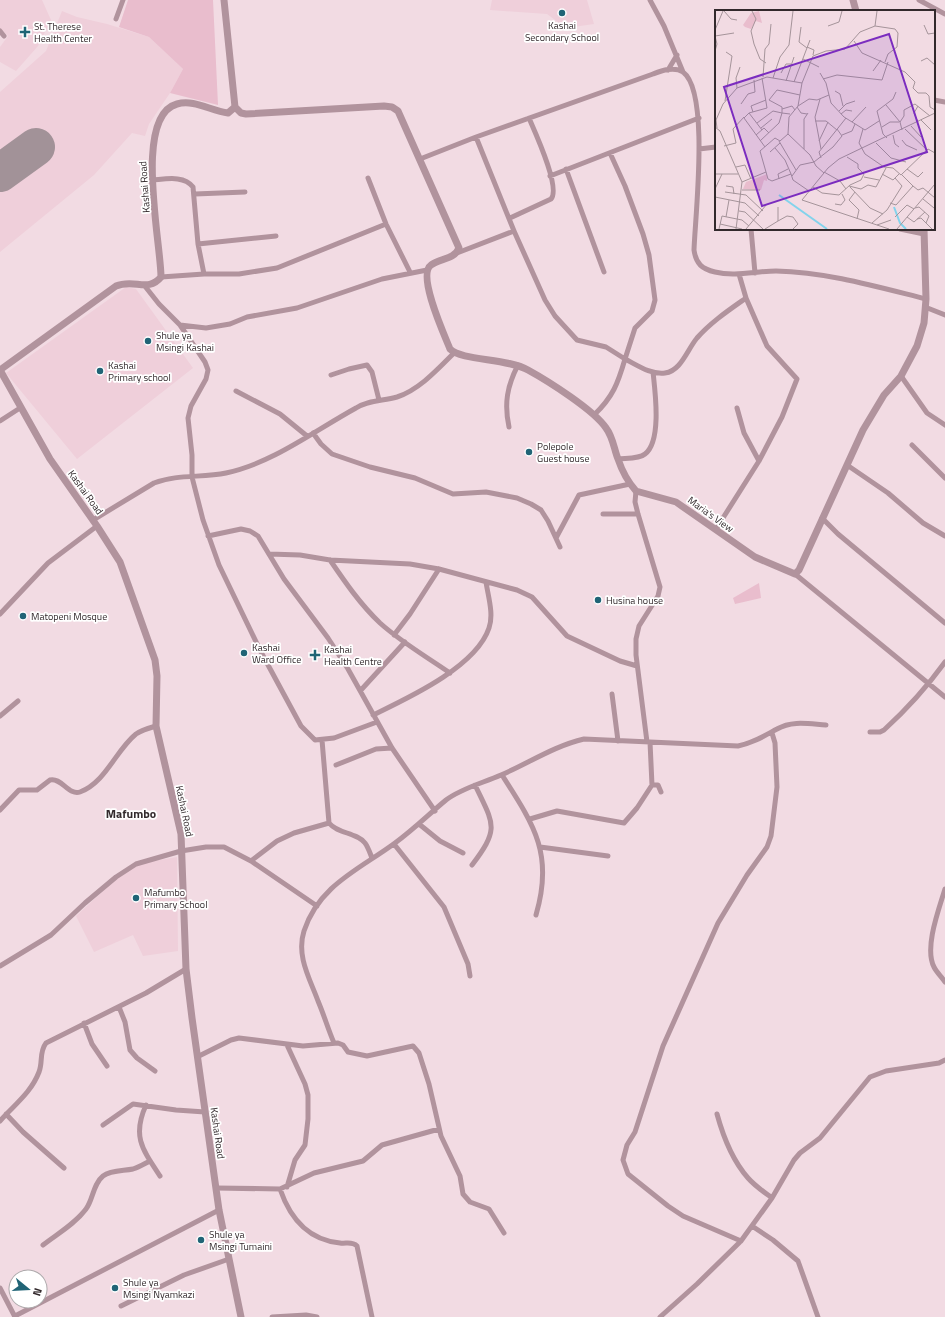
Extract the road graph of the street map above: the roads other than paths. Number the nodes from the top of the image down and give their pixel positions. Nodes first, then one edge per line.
1 (123, 0) edge
2 (224, 0) edge
3 (650, 0) edge
4 (853, 0) edge
5 (920, 0) edge
6 (856, 10) edge
7 (945, 14) edge
8 (116, 19) dead end
9 (0, 31) edge
10 (4, 36) dead end
11 (677, 55) junction
12 (668, 70) junction
13 (682, 72) junction
14 (935, 100) edge
15 (945, 102) edge
16 (235, 107) junction
17 (529, 118) junction
18 (699, 118) junction
19 (476, 137) junction
20 (715, 147) edge
21 (699, 149) junction
22 (610, 153) junction
23 (420, 159) junction
24 (566, 170) junction
25 (550, 176) junction
26 (368, 178) dead end
27 (152, 180) junction
28 (245, 192) dead end
29 (195, 194) junction
30 (510, 218) junction
31 (386, 224) junction
32 (751, 230) edge
33 (912, 230) edge
34 (514, 231) junction
35 (924, 231) edge
36 (276, 236) dead end
37 (198, 244) junction
38 (457, 253) junction
39 (427, 270) junction
40 (410, 272) junction
41 (604, 272) dead end
42 (755, 273) junction
43 (204, 274) junction
44 (739, 274) junction
45 (161, 277) junction
46 (144, 285) junction
47 (746, 298) junction
48 (926, 299) junction
49 (925, 307) junction
50 (945, 315) edge
51 (180, 325) junction
52 (454, 353) junction
53 (625, 359) junction
54 (518, 365) junction
55 (0, 370) edge
56 (653, 372) junction
57 (331, 375) dead end
58 (901, 376) junction
59 (236, 391) dead end
60 (379, 400) junction
61 (20, 408) junction
62 (737, 408) dead end
63 (594, 415) junction
64 (0, 421) edge
65 (945, 425) edge
66 (508, 427) dead end
67 (313, 433) junction
68 (307, 436) junction
69 (912, 445) dead end
70 (618, 459) junction
71 (759, 461) junction
72 (847, 465) junction
73 (192, 477) junction
74 (945, 478) edge
75 (630, 484) junction
76 (636, 491) junction
77 (603, 514) dead end
78 (638, 514) junction
79 (822, 518) junction
80 (95, 523) junction
81 (716, 529) junction
82 (208, 536) junction
83 (945, 536) edge
84 (556, 538) junction
85 (560, 547) dead end
86 (269, 554) junction
87 (330, 560) junction
88 (439, 569) junction
89 (795, 574) junction
90 (486, 582) junction
91 (0, 614) edge
92 (945, 623) edge
93 (394, 635) junction
94 (405, 642) junction
95 (945, 662) edge
96 (637, 666) junction
97 (450, 673) junction
98 (929, 684) junction
99 (361, 690) junction
100 (612, 694) dead end
101 (945, 697) edge
102 (18, 701) dead end
103 (373, 715) junction
104 (0, 716) edge
105 (377, 722) junction
106 (826, 725) dead end
107 (156, 726) junction
108 (870, 732) dead end
109 (772, 733) junction
110 (322, 740) junction
111 (618, 741) junction
112 (648, 742) junction
113 (392, 748) junction
114 (336, 764) dead end
115 (502, 775) junction
116 (475, 785) junction
117 (652, 785) junction
118 (661, 792) dead end
119 (0, 810) edge
120 (435, 811) junction
121 (530, 819) junction
122 (329, 823) junction
123 (419, 824) junction
124 (394, 844) junction
125 (540, 847) junction
126 (181, 851) junction
127 (463, 853) dead end
128 (608, 856) dead end
129 (372, 858) junction
130 (251, 861) junction
131 (472, 865) dead end
132 (945, 889) edge
133 (317, 906) junction
134 (536, 915) dead end
135 (0, 966) edge
136 (186, 969) junction
137 (470, 976) dead end
138 (945, 982) edge
139 (119, 1007) junction
140 (84, 1023) junction
141 (334, 1043) junction
142 (287, 1045) junction
143 (198, 1056) junction
144 (945, 1060) edge
145 (107, 1066) dead end
146 (155, 1071) dead end
147 (146, 1104) junction
148 (205, 1112) junction
149 (6, 1114) junction
150 (717, 1114) dead end
151 (0, 1121) edge
152 (103, 1125) dead end
153 (440, 1129) junction
154 (150, 1161) junction
155 (64, 1168) dead end
156 (160, 1176) dead end
157 (287, 1187) junction
158 (216, 1188) junction
159 (280, 1189) junction
160 (772, 1198) junction
161 (219, 1210) junction
162 (752, 1226) junction
163 (504, 1233) dead end
164 (741, 1241) junction
165 (43, 1245) dead end
166 (229, 1259) junction
167 (0, 1288) edge
168 (121, 1306) dead end
169 (15, 1317) edge
170 (241, 1317) edge
171 (272, 1317) edge
172 (317, 1317) edge
173 (372, 1317) edge
174 (660, 1317) edge
175 (818, 1317) edge

1 - 8 street
2 - 16 street
3 - 11 street
4 - 6 street
5 - 7 street
9 - 10 street
11 - 12 street
11 - 13 street
12 - 13 street
12 - 17 street
13 - 18 street
14 - 15 street
16 - 23 street
16 - 27 street, Kashai Road
17 - 19 street
17 - 25 street
18 - 21 street
18 - 22 street
19 - 23 street
19 - 30 street
20 - 21 street
21 - 44 street
22 - 24 street
22 - 53 street
23 - 38 street
24 - 25 street
24 - 41 street
25 - 30 street
26 - 31 street
27 - 29 street
27 - 45 street, Kashai Road
28 - 29 street
29 - 37 street
30 - 34 street
31 - 40 street
31 - 43 street
32 - 42 street
33 - 35 street
34 - 38 street
34 - 53 street
35 - 48 street
36 - 37 street
37 - 43 street
38 - 39 street
39 - 40 street
39 - 52 street
40 - 51 street
42 - 44 street
42 - 48 street
43 - 45 street
44 - 47 street
45 - 46 street
46 - 51 street
46 - 55 street, Kashai Road
47 - 56 street
47 - 71 street
48 - 49 street
49 - 50 street
49 - 58 street
51 - 73 street
52 - 54 street
52 - 60 street
53 - 56 street
53 - 63 street
54 - 63 street
54 - 66 street
55 - 61 street, Kashai Road
56 - 70 street
57 - 60 street
58 - 65 street
58 - 72 street
59 - 68 street
60 - 67 street
61 - 64 street
61 - 80 street, Kashai Road
62 - 71 street
63 - 70 street
67 - 68 street
67 - 84 street
68 - 73 street
69 - 74 street
70 - 75 street
71 - 81 street
72 - 79 street
72 - 83 street
73 - 80 street
73 - 82 street
75 - 76 street
75 - 84 street
76 - 78 street
76 - 81 street, Maria's View
77 - 78 street
78 - 96 street
79 - 89 street
79 - 92 street
80 - 91 street
80 - 107 street, Kashai Road
81 - 89 street, Maria's View
82 - 86 street
82 - 110 street
84 - 85 street
86 - 87 street
86 - 99 street
87 - 88 street
87 - 93 street
88 - 90 street
88 - 93 street
89 - 98 street, Maria's View
90 - 96 street
90 - 97 street
93 - 94 street
94 - 97 street
94 - 99 street
95 - 98 street
96 - 112 street
97 - 103 street
98 - 101 street, Maria's View
98 - 108 street
99 - 103 street
100 - 111 street
102 - 104 street
103 - 105 street
105 - 110 street
105 - 113 street
106 - 109 street
107 - 119 street
107 - 126 street, Kashai Road
109 - 112 street
109 - 164 street
110 - 122 street
111 - 112 street
111 - 115 street
112 - 117 street
113 - 114 street
113 - 120 street
115 - 116 street
115 - 121 street
116 - 120 street
116 - 131 street
117 - 118 street
117 - 121 street
120 - 123 street
121 - 125 street
122 - 129 street
122 - 130 street
123 - 124 street
123 - 127 street
124 - 129 street
124 - 137 street
125 - 128 street
125 - 134 street
126 - 130 street
126 - 135 street
126 - 136 street, Kashai Road
129 - 133 street
130 - 133 street
132 - 138 street
133 - 141 street
136 - 139 street
136 - 143 street, Kashai Road
139 - 140 street
139 - 146 street
140 - 145 street
140 - 149 street
141 - 142 street
141 - 153 street
142 - 143 street
142 - 157 street
143 - 148 street, Kashai Road
144 - 160 street
147 - 148 street
147 - 152 street
147 - 154 street
148 - 158 street, Kashai Road
149 - 151 street
149 - 155 street
150 - 160 street
153 - 157 street
153 - 163 street
154 - 156 street
154 - 165 street
157 - 159 street
158 - 159 street
158 - 161 street, Kashai Road
159 - 173 street
160 - 162 street
161 - 166 street, Kashai Road
161 - 169 street
162 - 164 street
162 - 175 street
164 - 174 street
166 - 168 street
166 - 170 street, Kashai Road
167 - 169 street
171 - 172 street

